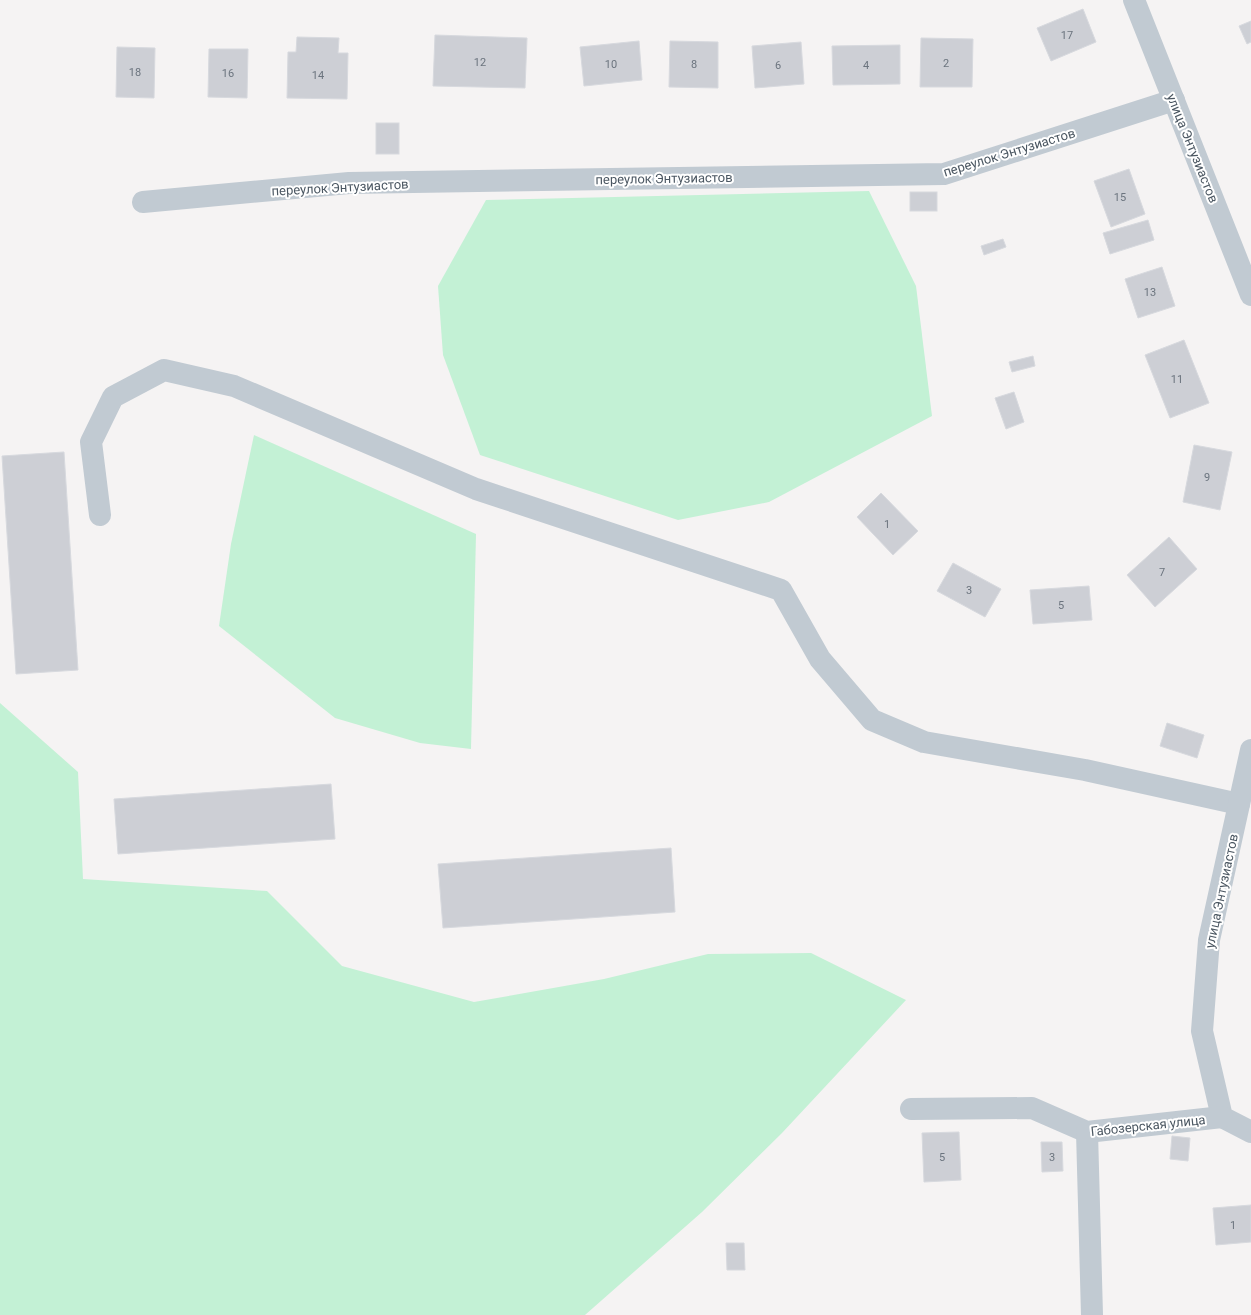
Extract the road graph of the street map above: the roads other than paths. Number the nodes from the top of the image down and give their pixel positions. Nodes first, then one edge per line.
1 (1134, 0) edge
2 (1174, 100) junction
3 (144, 202) dead end
4 (1251, 295) edge
5 (100, 515) dead end
6 (1251, 750) edge
7 (1239, 804) junction
8 (911, 1109) dead end
9 (1222, 1117) junction
10 (1087, 1132) junction
11 (1251, 1132) edge
12 (1092, 1315) edge

1 - 2 street, улица Энтузиастов
2 - 3 street, переулок Энтузиастов
2 - 4 street, улица Энтузиастов
5 - 7 street
6 - 7 street, улица Энтузиастов
7 - 9 street, улица Энтузиастов
8 - 10 street, Габозерская улица
9 - 10 street, Габозерская улица
9 - 11 street
10 - 12 street

